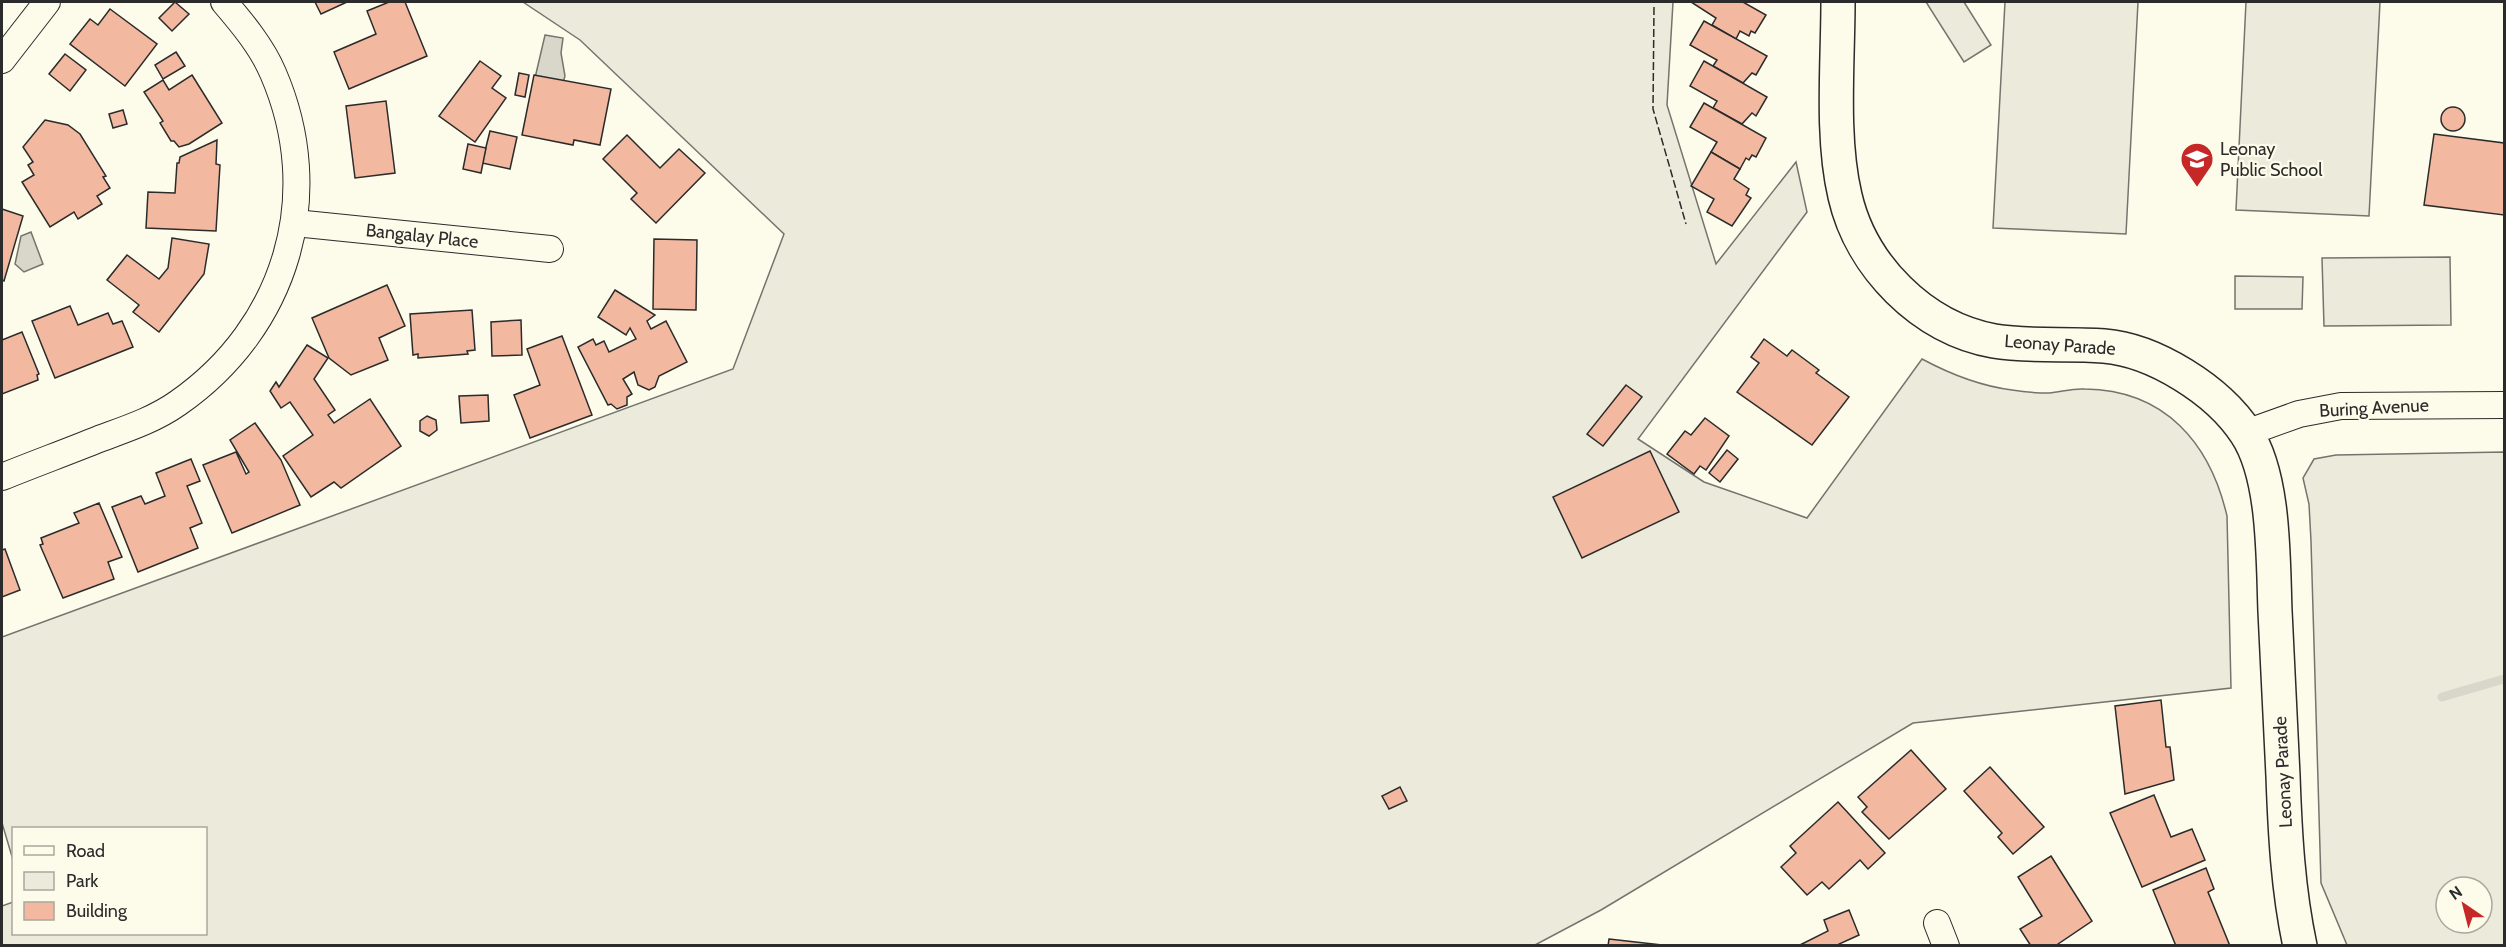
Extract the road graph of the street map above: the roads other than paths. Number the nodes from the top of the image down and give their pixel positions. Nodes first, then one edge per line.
1 (47, 2) edge
2 (224, 2) edge
3 (1838, 2) edge
4 (2, 60) edge
5 (295, 224) junction
6 (550, 249) dead end
7 (2505, 405) edge
8 (2246, 433) junction
9 (2, 477) edge
10 (2300, 945) edge

1 - 4 street
2 - 5 street
3 - 8 street, Leonay Parade
5 - 6 street, Bangalay Place
5 - 9 street
7 - 8 street, Buring Avenue
8 - 10 street, Leonay Parade

